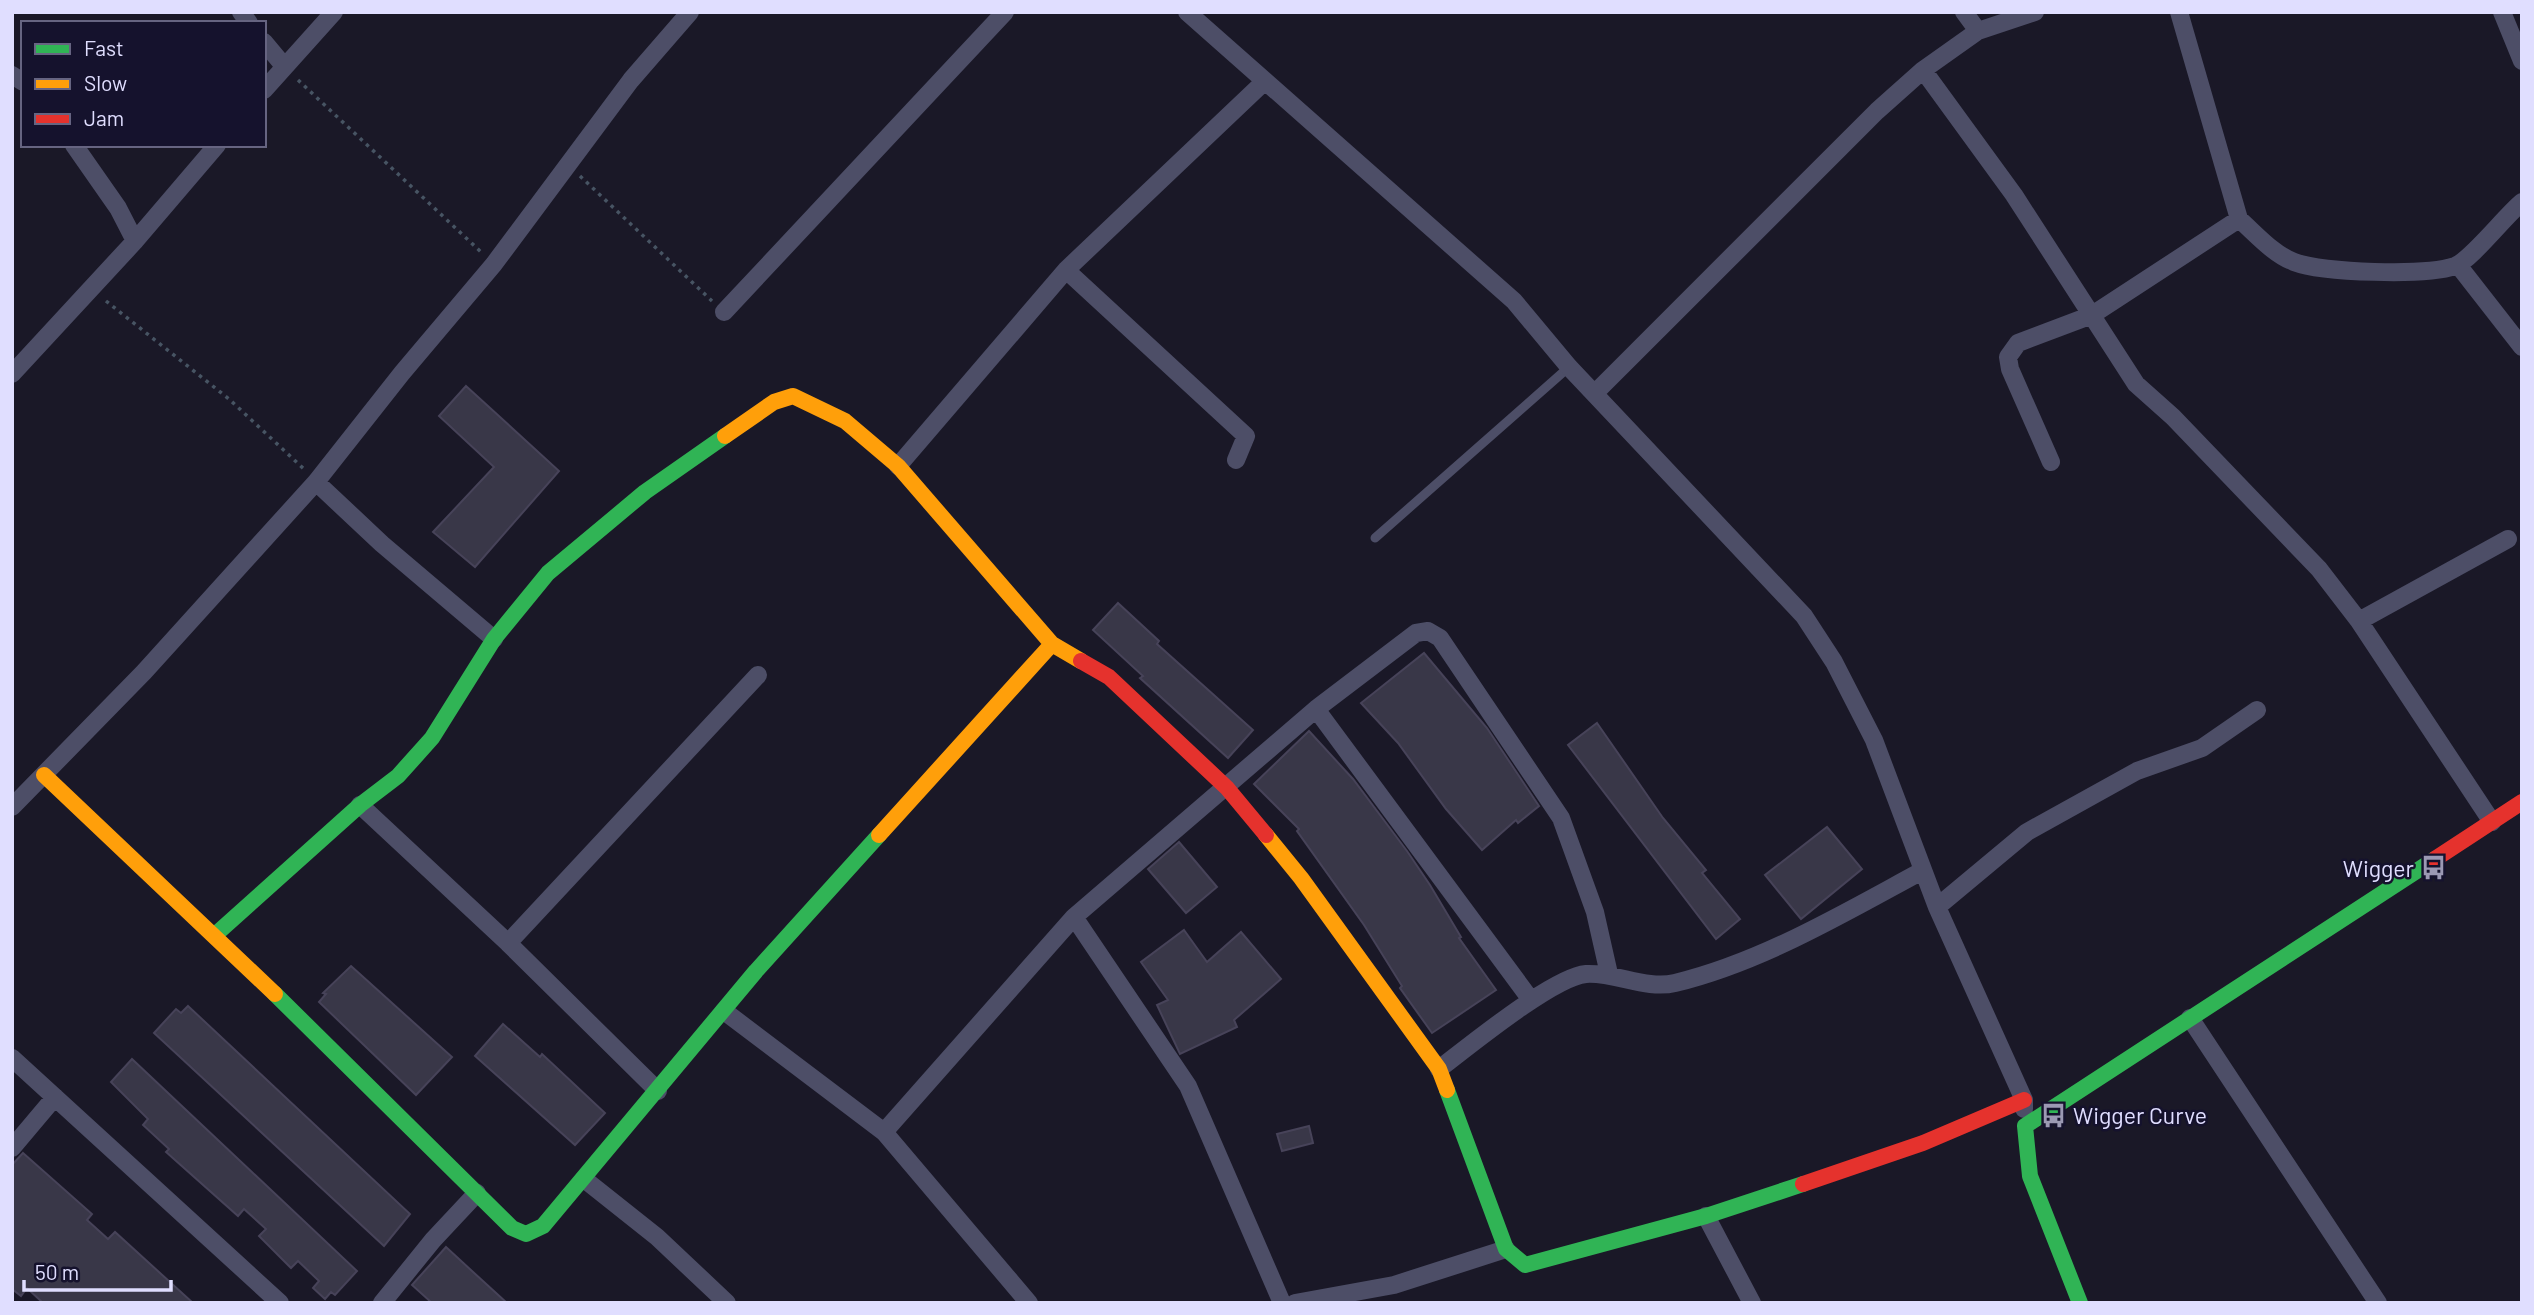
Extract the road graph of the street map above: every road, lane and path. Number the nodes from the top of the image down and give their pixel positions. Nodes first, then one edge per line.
1 (334, 12) edge
2 (690, 12) edge
3 (1005, 12) edge
4 (1187, 12) edge
5 (1964, 12) edge
6 (2035, 12) edge
7 (2179, 12) edge
8 (2502, 12) edge
9 (1978, 31) junction
10 (266, 44) edge
11 (2522, 61) edge
12 (284, 66) junction
13 (1923, 70) junction
14 (1265, 80) junction
15 (266, 88) edge
16 (75, 147) edge
17 (215, 147) edge
18 (568, 165) junction
19 (2522, 202) edge
20 (2239, 219) junction
21 (135, 242) junction
22 (494, 264) junction
23 (2458, 265) junction
24 (1066, 270) junction
25 (90, 289) junction
26 (724, 312) joint
27 (2092, 315) junction
28 (2522, 347) edge
29 (1569, 367) junction
30 (12, 374) edge
31 (1595, 393) junction
32 (1236, 460) dead end
33 (2051, 462) dead end
34 (898, 466) junction
35 (316, 482) junction
36 (1376, 538) dead end
37 (2508, 539) dead end
38 (2359, 621) junction
39 (494, 639) junction
40 (1052, 644) junction
41 (758, 675) dead end
42 (1316, 709) junction
43 (2257, 710) dead end
44 (44, 775) junction
45 (1227, 788) junction
46 (2522, 802) edge
47 (360, 805) junction
48 (12, 807) edge
49 (2491, 822) junction
50 (1922, 871) junction
51 (1937, 907) junction
52 (1074, 918) junction
53 (215, 935) junction
54 (508, 943) junction
55 (1609, 974) junction
56 (1531, 1000) junction
57 (724, 1011) junction
58 (2190, 1018) junction
59 (12, 1058) edge
60 (1439, 1069) junction
61 (658, 1091) junction
62 (55, 1097) junction
63 (2024, 1100) junction
64 (2025, 1126) junction
65 (884, 1132) junction
66 (12, 1147) edge
67 (584, 1179) junction
68 (477, 1193) junction
69 (1706, 1216) junction
70 (1506, 1249) junction
71 (279, 1303) edge
72 (382, 1303) edge
73 (727, 1303) edge
74 (1030, 1303) edge
75 (1282, 1303) edge
76 (1295, 1303) edge
77 (1752, 1303) edge
78 (2080, 1303) edge
79 (2378, 1303) edge

1 - 12 street
2 - 18 street
3 - 26 street
4 - 14 street
5 - 9 street
6 - 9 street
7 - 20 street
8 - 11 street
9 - 13 street
10 - 12 street
12 - 15 street
12 - 22 path
13 - 27 street
13 - 31 street
14 - 24 street
14 - 29 street
16 - 21 street
17 - 21 street
18 - 22 street
18 - 26 path
19 - 23 street
20 - 23 street
20 - 27 street
21 - 25 street
22 - 35 street
23 - 28 street
24 - 32 street
24 - 34 street
25 - 30 street
25 - 35 path
27 - 33 street
27 - 38 street
29 - 31 street
29 - 36 lane
31 - 50 street
34 - 39 street
34 - 40 street
35 - 39 street
35 - 44 street
37 - 38 street
38 - 49 street
39 - 47 street
40 - 45 street
40 - 57 street
41 - 54 street
42 - 45 street
42 - 55 street
42 - 56 street
43 - 51 street
44 - 48 street
44 - 53 street
45 - 52 street
45 - 60 street
46 - 49 street
47 - 53 street
47 - 54 street
49 - 58 street
50 - 51 street
50 - 55 street
51 - 63 street
52 - 65 street
52 - 75 street
53 - 68 street
54 - 61 street
55 - 56 street
56 - 60 street
57 - 61 street
57 - 65 street
58 - 64 street
58 - 79 street
59 - 62 street
60 - 70 street
61 - 67 street
62 - 66 street
62 - 71 street
63 - 64 street
63 - 69 street
64 - 78 street
65 - 74 street
67 - 68 street
67 - 73 street
68 - 72 street
69 - 70 street
69 - 77 street
70 - 76 street

